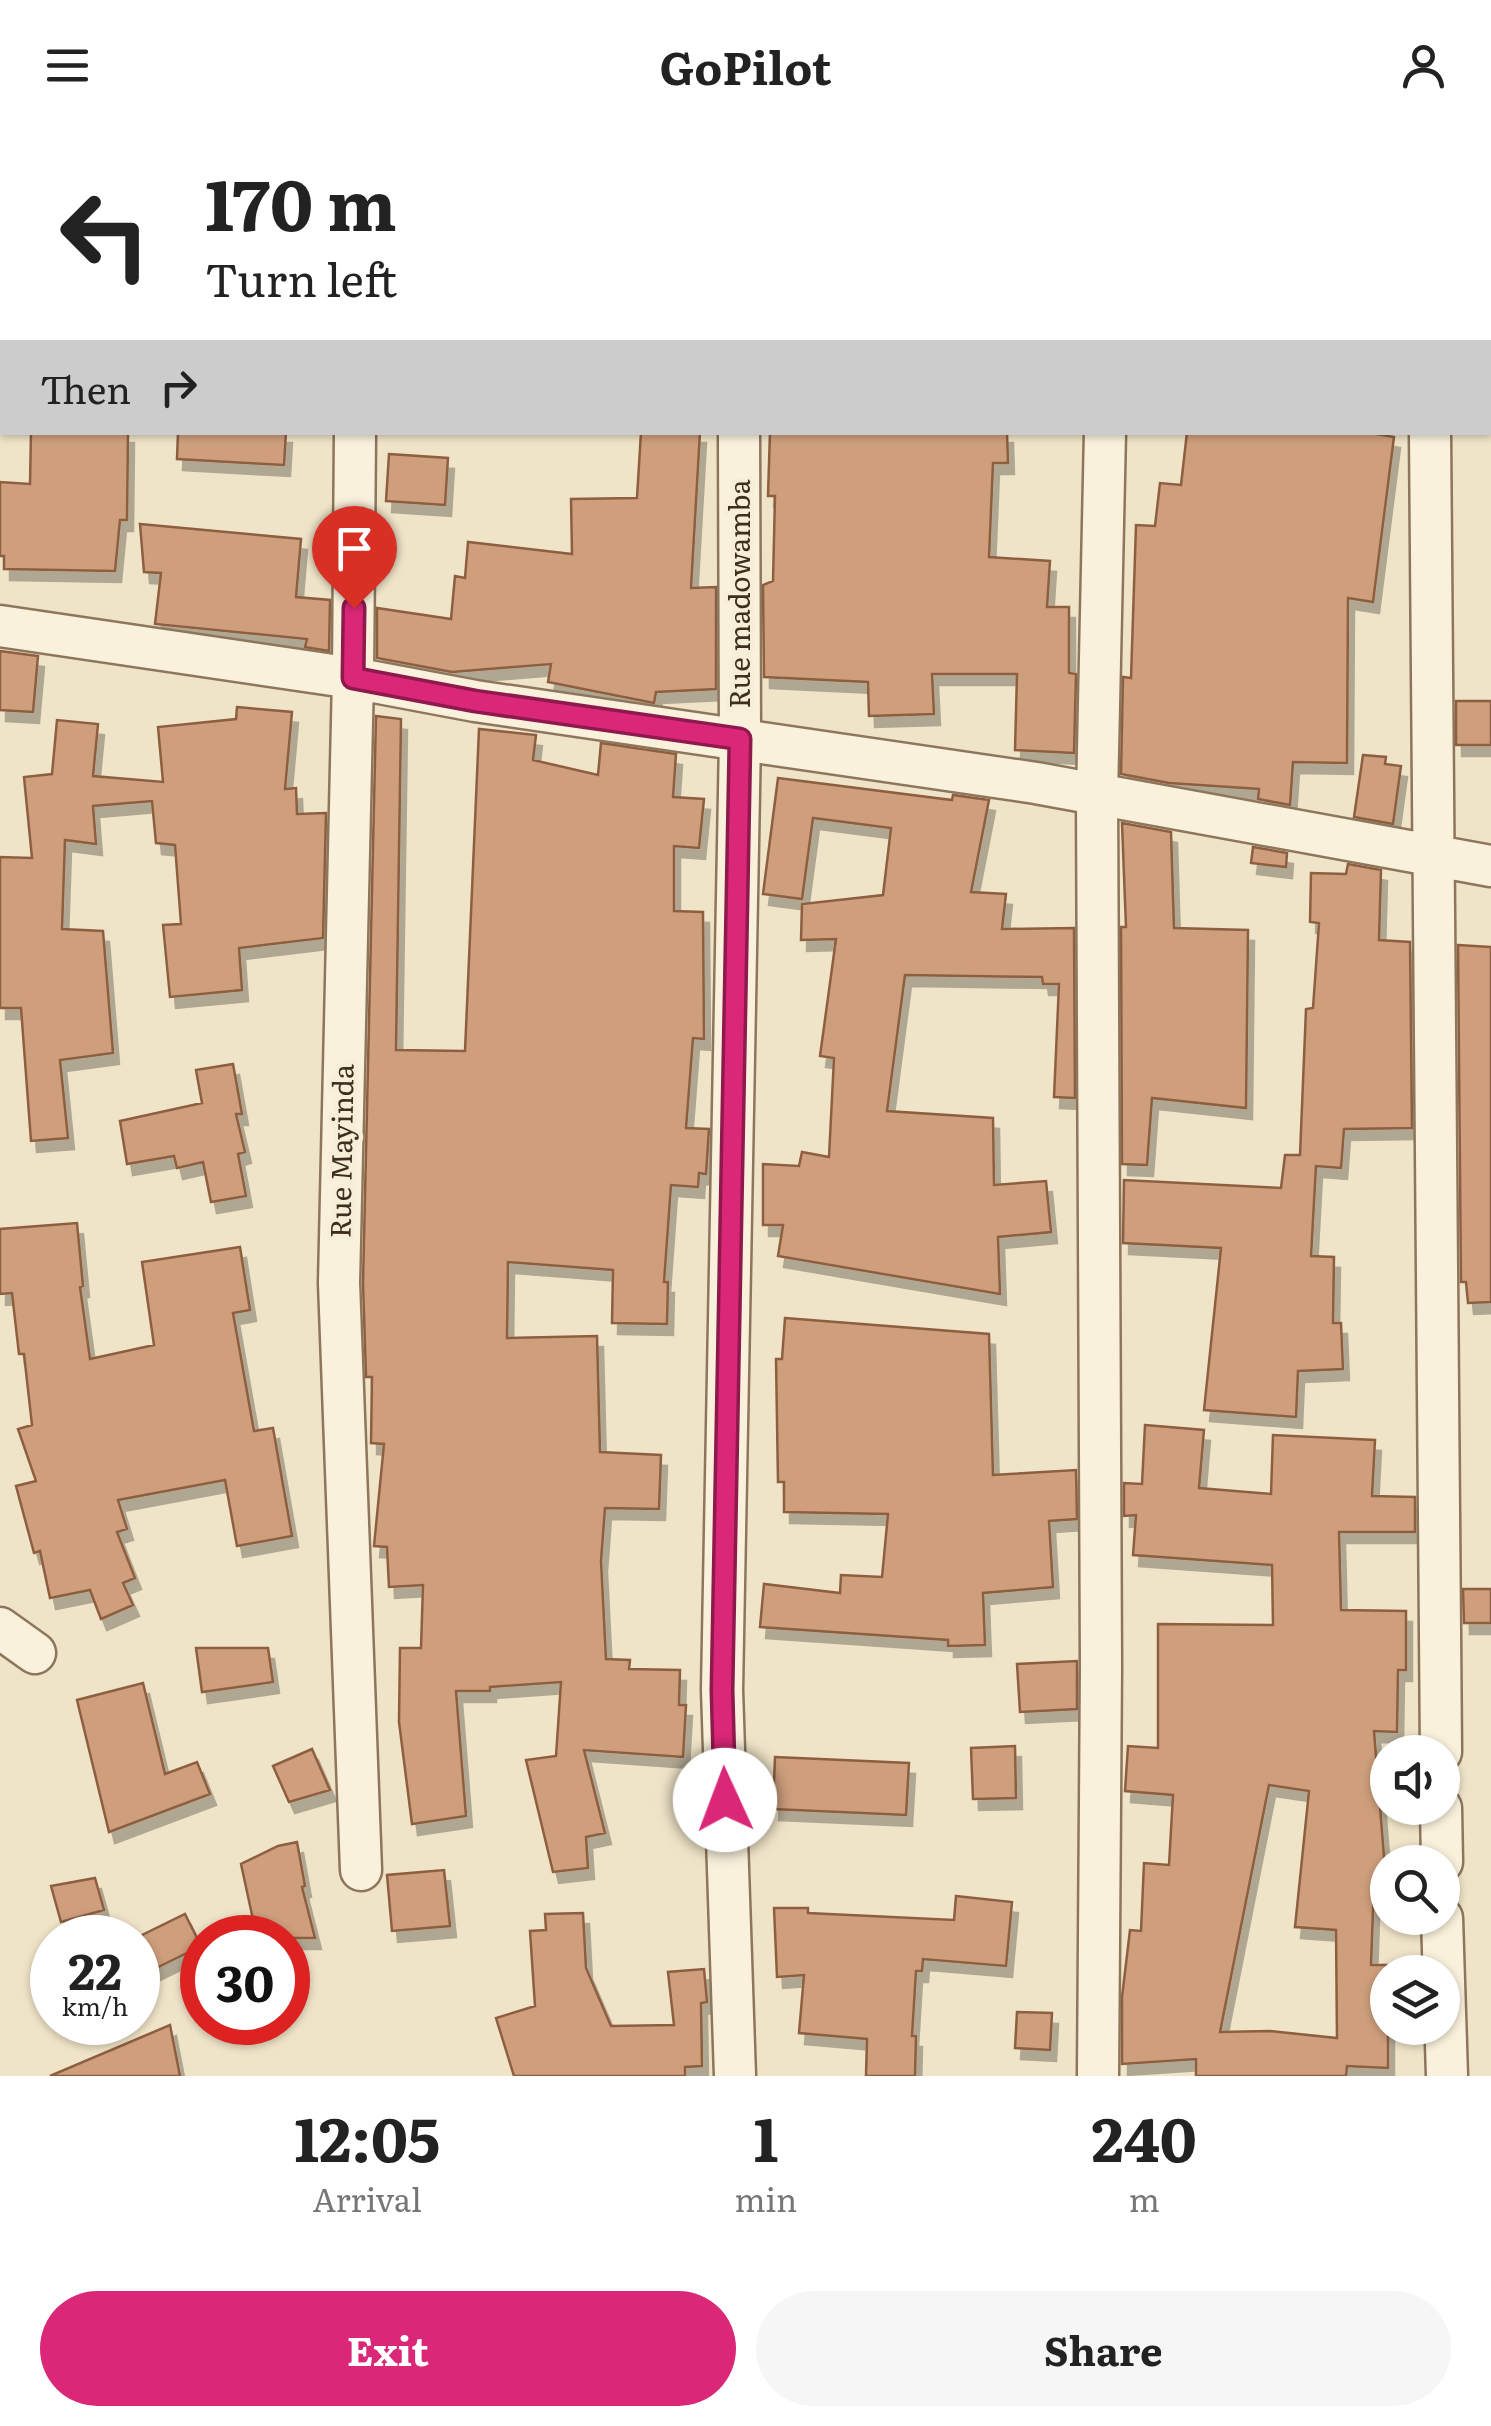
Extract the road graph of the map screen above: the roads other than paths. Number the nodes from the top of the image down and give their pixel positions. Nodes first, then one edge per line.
1 (355, 435) edge
2 (739, 435) edge
3 (1105, 435) edge
4 (1430, 435) edge
5 (0, 626) edge
6 (353, 678) junction
7 (740, 739) junction
8 (1097, 796) junction
9 (1434, 855) junction
10 (1491, 866) edge
11 (0, 1628) edge
12 (35, 1653) dead end
13 (1441, 1735) edge
14 (362, 1870) dead end
15 (1442, 1935) edge
16 (734, 2076) edge
17 (1098, 2076) edge
18 (1446, 2076) edge

1 - 6 street, Rue Mayinda
2 - 7 street, Rue madowamba
3 - 8 street
4 - 9 street
5 - 6 street
6 - 7 street
6 - 14 street, Rue Mayinda
7 - 8 street
7 - 16 street, Rue madowamba
8 - 9 street
8 - 17 street
9 - 10 street
9 - 13 street
11 - 12 street
15 - 18 street

